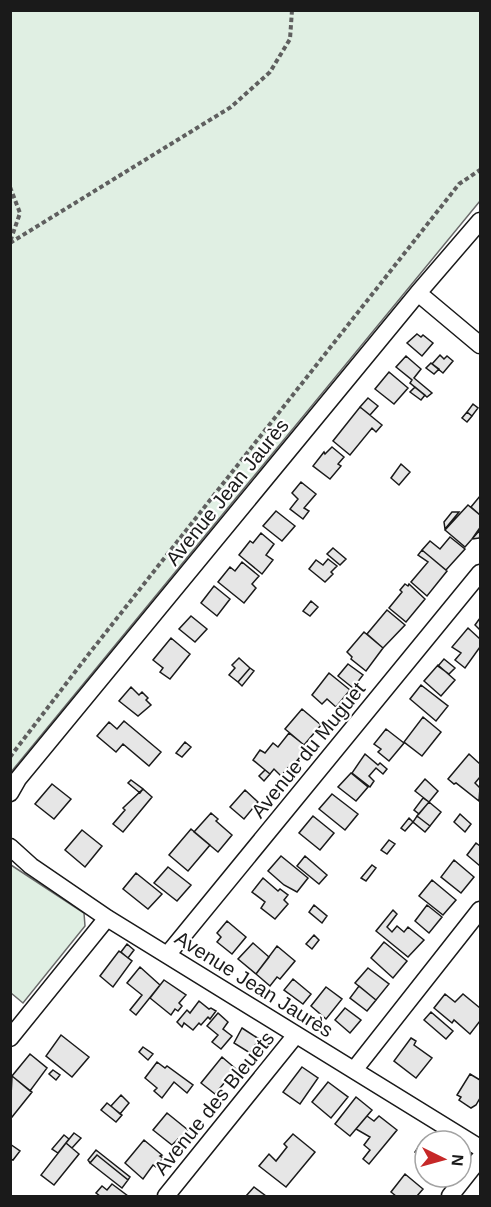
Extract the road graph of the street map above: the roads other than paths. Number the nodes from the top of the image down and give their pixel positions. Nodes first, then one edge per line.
1 (480, 221) edge
2 (418, 293) junction
3 (480, 345) edge
4 (480, 573) edge
5 (10, 793) edge
6 (10, 847) edge
7 (480, 910) edge
8 (107, 918) junction
9 (168, 954) junction
10 (295, 1035) junction
11 (10, 1038) edge
12 (354, 1070) junction
13 (480, 1148) edge
14 (480, 1158) edge
15 (166, 1197) edge
16 (450, 1197) edge

1 - 2 street, Avenue Jean Jaurès
2 - 3 street
2 - 5 street, Avenue Jean Jaurès
4 - 9 street, Avenue du Muguet
6 - 8 street, Avenue Jean Jaurès
7 - 12 street
8 - 9 street, Avenue Jean Jaurès
8 - 11 street
9 - 10 street, Avenue Jean Jaurès
10 - 12 street, Avenue Jean Jaurès
10 - 15 street, Avenue des Bleuets
12 - 13 street, Avenue Jean Jaurès
14 - 16 street

